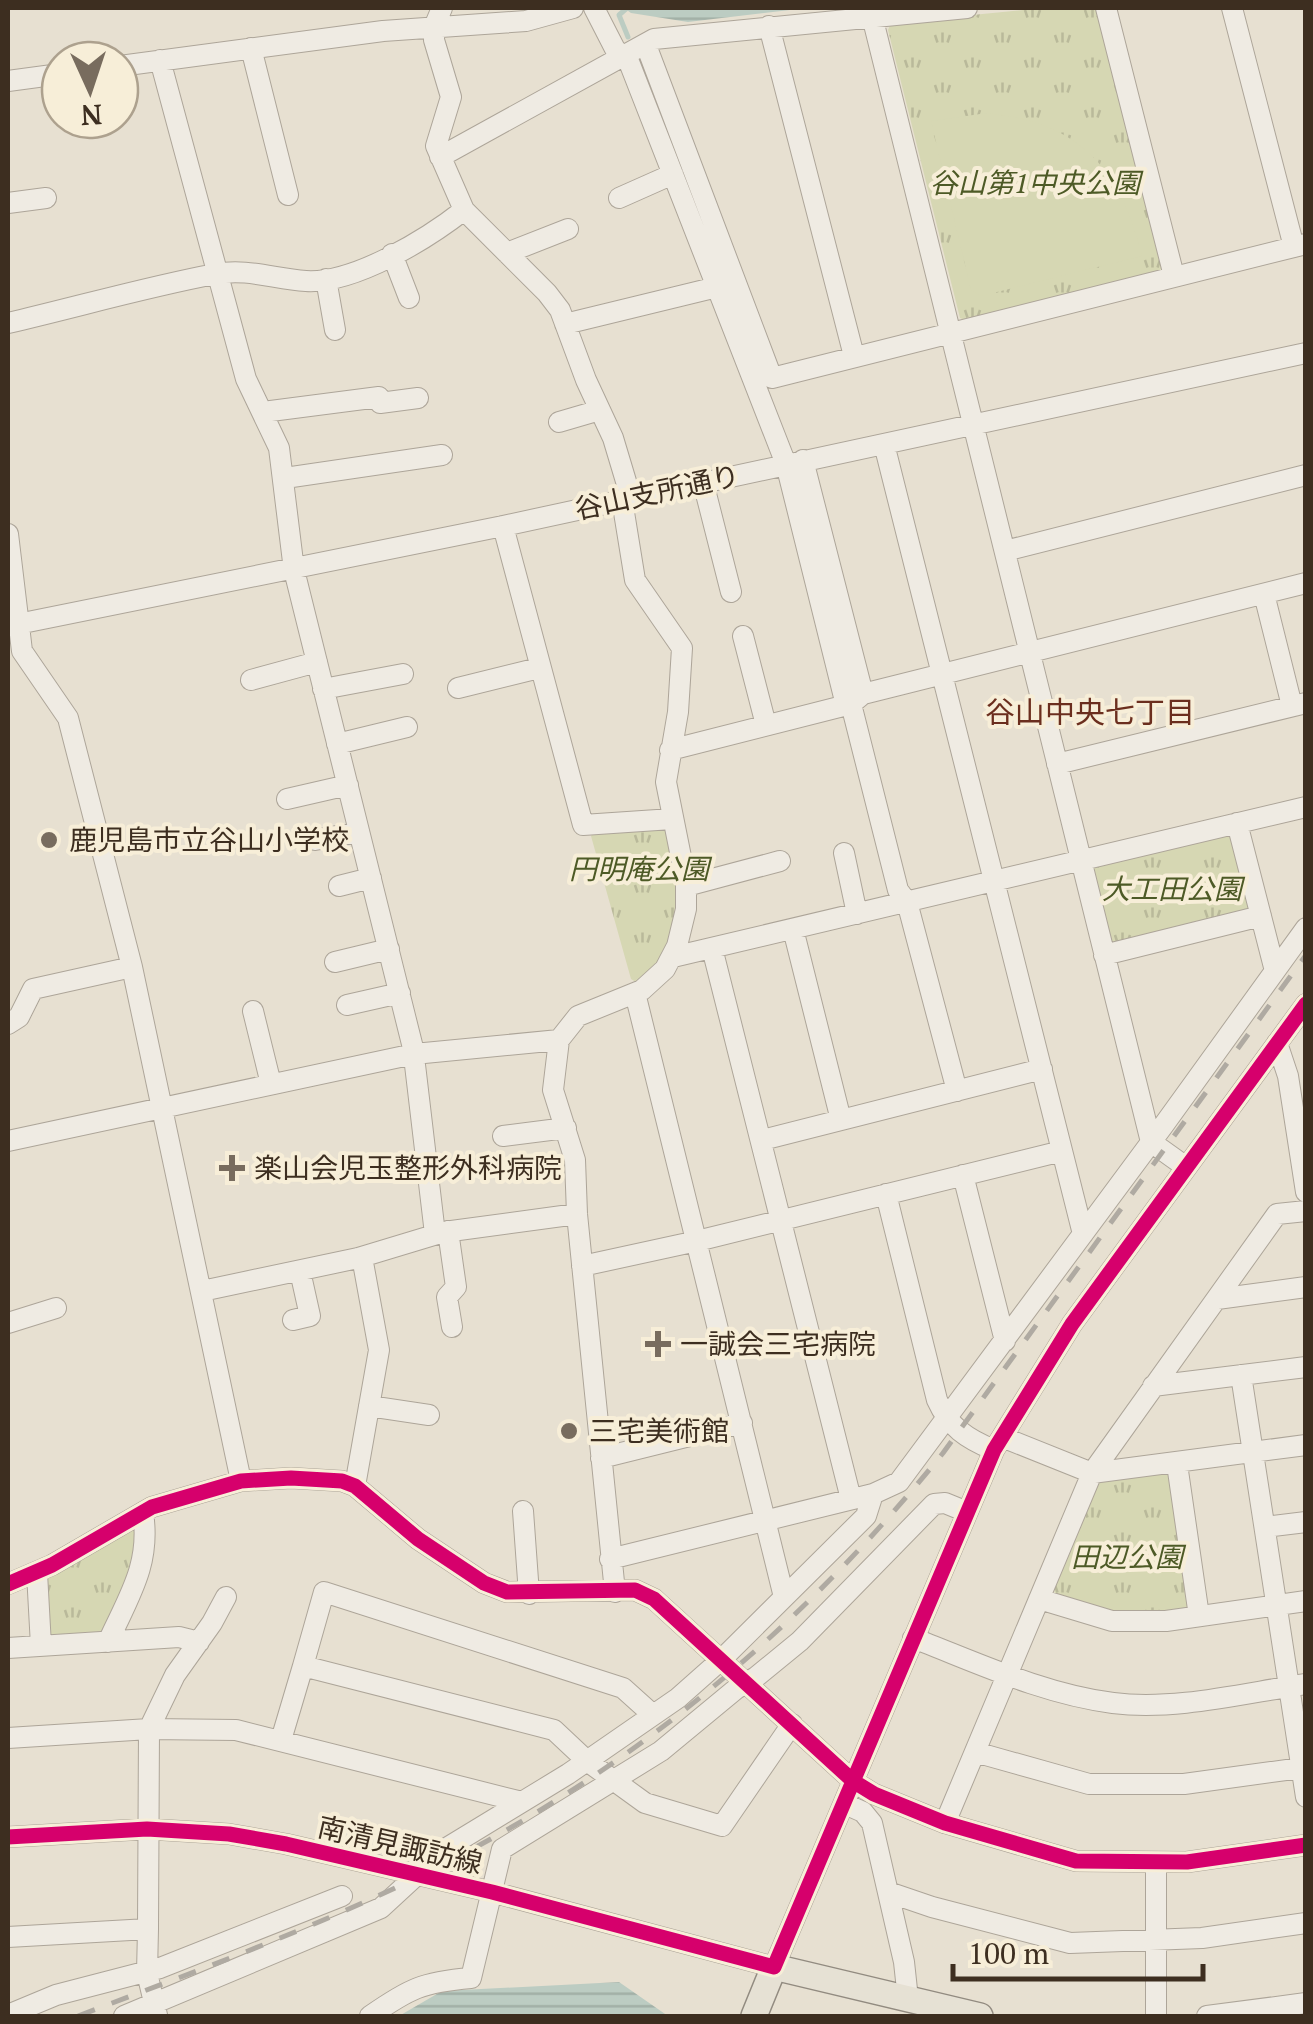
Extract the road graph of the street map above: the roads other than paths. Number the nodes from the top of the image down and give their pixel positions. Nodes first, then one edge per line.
1 (573, 8) edge
2 (594, 8) edge
3 (966, 8) edge
4 (1106, 8) edge
5 (1232, 8) edge
6 (871, 12) edge
7 (438, 17) edge
8 (769, 26) junction
9 (646, 45) junction
10 (251, 48) junction
11 (621, 58) junction
12 (160, 60) junction
13 (140, 63) edge
14 (40, 77) edge
15 (8, 81) edge
16 (440, 157) junction
17 (673, 174) junction
18 (288, 195) dead end
19 (46, 198) dead end
20 (619, 198) dead end
21 (8, 203) edge
22 (464, 210) junction
23 (568, 229) dead end
24 (1300, 245) edge
25 (507, 252) junction
26 (392, 254) junction
27 (217, 274) junction
28 (1174, 276) junction
29 (326, 279) junction
30 (717, 287) junction
31 (409, 298) dead end
32 (8, 324) edge
33 (565, 324) junction
34 (335, 330) dead end
35 (951, 332) junction
36 (1306, 353) edge
37 (854, 356) junction
38 (418, 398) dead end
39 (600, 410) junction
40 (263, 412) junction
41 (560, 422) dead end
42 (975, 426) junction
43 (884, 444) junction
44 (442, 455) dead end
45 (794, 462) junction
46 (1306, 475) edge
47 (284, 478) junction
48 (703, 482) junction
49 (627, 499) junction
50 (503, 526) junction
51 (8, 534) edge
52 (1005, 551) junction
53 (294, 570) junction
54 (1306, 583) edge
55 (731, 592) dead end
56 (1264, 594) junction
57 (12, 625) edge
58 (743, 636) dead end
59 (1030, 652) junction
60 (317, 662) junction
61 (540, 668) junction
62 (403, 674) dead end
63 (942, 674) junction
64 (252, 680) dead end
65 (458, 688) dead end
66 (323, 689) junction
67 (853, 700) junction
68 (1299, 705) edge
69 (406, 726) dead end
70 (766, 726) junction
71 (337, 744) junction
72 (670, 750) junction
73 (1057, 764) junction
74 (348, 785) junction
75 (287, 799) dead end
76 (1306, 807) edge
77 (672, 819) junction
78 (1237, 823) junction
79 (359, 832) junction
80 (315, 840) dead end
81 (844, 853) dead end
82 (1080, 861) junction
83 (780, 862) dead end
84 (371, 878) junction
85 (995, 882) junction
86 (339, 886) dead end
87 (686, 886) junction
88 (907, 902) junction
89 (858, 914) junction
90 (1261, 916) junction
91 (1306, 928) edge
92 (792, 929) junction
93 (712, 948) junction
94 (389, 949) junction
95 (1104, 955) junction
96 (673, 957) junction
97 (336, 962) dead end
98 (132, 966) junction
99 (1275, 970) junction
100 (632, 991) junction
101 (400, 993) junction
102 (348, 1004) dead end
103 (1306, 1004) edge
104 (253, 1010) dead end
105 (8, 1024) edge
106 (559, 1040) junction
107 (1277, 1043) junction
108 (414, 1054) junction
109 (1042, 1069) junction
110 (271, 1084) junction
111 (956, 1090) junction
112 (162, 1107) junction
113 (841, 1120) junction
114 (566, 1128) junction
115 (504, 1136) dead end
116 (762, 1140) junction
117 (8, 1142) edge
118 (1151, 1142) junction
119 (1062, 1151) junction
120 (1186, 1167) junction
121 (963, 1176) junction
122 (1306, 1192) edge
123 (886, 1194) junction
124 (1306, 1210) edge
125 (576, 1214) junction
126 (782, 1220) junction
127 (442, 1233) junction
128 (1083, 1234) junction
129 (697, 1241) junction
130 (362, 1257) junction
131 (582, 1266) junction
132 (300, 1270) junction
133 (1306, 1287) edge
134 (202, 1291) junction
135 (1216, 1299) junction
136 (56, 1308) dead end
137 (308, 1316) dead end
138 (8, 1323) edge
139 (452, 1327) dead end
140 (1005, 1341) junction
141 (1306, 1367) edge
142 (1241, 1375) junction
143 (1153, 1386) junction
144 (369, 1406) junction
145 (429, 1416) dead end
146 (946, 1420) junction
147 (742, 1423) junction
148 (998, 1444) junction
149 (1306, 1445) edge
150 (1254, 1453) junction
151 (601, 1458) junction
152 (1178, 1464) junction
153 (1092, 1473) junction
154 (241, 1481) junction
155 (355, 1486) junction
156 (873, 1494) junction
157 (851, 1500) junction
158 (523, 1511) dead end
159 (966, 1512) junction
160 (143, 1513) junction
161 (766, 1520) junction
162 (1306, 1522) edge
163 (1266, 1528) junction
164 (610, 1559) junction
165 (38, 1573) junction
166 (8, 1584) edge
167 (615, 1592) junction
168 (528, 1594) junction
169 (226, 1597) dead end
170 (784, 1597) junction
171 (1039, 1600) junction
172 (1306, 1601) edge
173 (1276, 1605) junction
174 (1200, 1616) junction
175 (913, 1638) junction
176 (108, 1642) junction
177 (199, 1642) junction
178 (42, 1646) junction
179 (8, 1648) edge
180 (722, 1659) junction
181 (303, 1666) junction
182 (1007, 1675) junction
183 (746, 1682) junction
184 (1297, 1685) edge
185 (653, 1715) junction
186 (792, 1724) junction
187 (149, 1728) junction
188 (8, 1738) edge
189 (281, 1740) junction
190 (975, 1752) junction
191 (588, 1761) junction
192 (1301, 1768) junction
193 (615, 1780) junction
194 (853, 1781) junction
195 (1306, 1796) edge
196 (522, 1802) junction
197 (845, 1804) junction
198 (945, 1823) junction
199 (147, 1829) junction
200 (8, 1837) edge
201 (1306, 1845) edge
202 (1156, 1862) junction
203 (416, 1874) junction
204 (492, 1892) junction
205 (888, 1892) junction
206 (342, 1896) dead end
207 (1306, 1923) edge
208 (148, 1928) junction
209 (8, 1937) edge
210 (1156, 1940) junction
211 (774, 1968) junction
212 (147, 1972) junction
213 (908, 1999) junction
214 (1306, 2003) edge
215 (156, 2011) edge
216 (953, 2013) edge
217 (8, 2015) edge
218 (124, 2016) edge
219 (370, 2016) edge
220 (754, 2016) edge
221 (980, 2016) edge
222 (1156, 2016) edge
223 (1177, 2016) edge
224 (1207, 2016) edge

1 - 7 street
2 - 11 street
3 - 6 street
4 - 28 street
5 - 24 street
6 - 8 street
6 - 35 street
7 - 10 street
7 - 16 street
8 - 9 street
8 - 37 street
9 - 11 street
9 - 37 street
10 - 12 street
10 - 18 street
11 - 16 street
11 - 17 street
12 - 13 street
12 - 27 street
14 - 15 street
16 - 22 street
17 - 20 street
17 - 30 street
19 - 21 street
22 - 25 street
22 - 26 street
23 - 25 street
24 - 28 street
25 - 33 street
26 - 29 street
26 - 31 street
27 - 29 street
27 - 32 street
27 - 40 street
28 - 35 street
29 - 34 street
30 - 33 street
30 - 45 street
33 - 39 street
35 - 37 street
35 - 42 street
36 - 42 street, 谷山支所通り
38 - 40 street
39 - 41 street
39 - 49 street
40 - 47 street
42 - 43 street, 谷山支所通り
42 - 52 street
43 - 45 street, 谷山支所通り
43 - 63 street
44 - 47 street
45 - 48 street, 谷山支所通り
45 - 67 street
46 - 52 street
47 - 53 street
48 - 49 street, 谷山支所通り
48 - 55 street
49 - 50 street, 谷山支所通り
49 - 72 street
50 - 53 street, 谷山支所通り
50 - 61 street
51 - 57 street
52 - 59 street
53 - 57 street, 谷山支所通り
53 - 60 street
54 - 56 street
56 - 59 street
56 - 68 street
57 - 98 street
58 - 70 street
59 - 63 street
59 - 73 street
60 - 64 street
60 - 66 street
61 - 65 street
61 - 77 street
62 - 66 street
63 - 67 street
63 - 85 street
66 - 71 street
67 - 70 street
67 - 88 street
68 - 73 street
69 - 71 street
70 - 72 street
71 - 74 street
72 - 77 street
73 - 82 street
74 - 75 street
74 - 79 street
76 - 78 street
77 - 87 street
78 - 82 street
78 - 90 street
79 - 80 street
79 - 84 street
81 - 89 street
82 - 85 street
82 - 95 street
83 - 87 street
84 - 86 street
84 - 94 street
85 - 88 street
85 - 109 street
87 - 96 street
88 - 89 street
88 - 111 street
89 - 92 street
90 - 95 street
90 - 99 street
91 - 99 street
92 - 93 street
92 - 113 street
93 - 96 street
93 - 116 street
94 - 97 street
94 - 101 street
95 - 118 street
96 - 100 street
98 - 105 street
98 - 112 street
99 - 118 street
100 - 106 street
100 - 129 street
101 - 102 street
101 - 108 street
103 - 107 street
104 - 110 street
106 - 108 street
106 - 114 street
107 - 120 street
107 - 122 street
108 - 110 street
108 - 127 street
109 - 111 street
109 - 119 street
110 - 112 street
111 - 113 street
112 - 117 street
112 - 134 street
113 - 116 street
114 - 115 street
114 - 125 street
116 - 126 street
118 - 120 street
118 - 128 street
119 - 121 street
119 - 128 street
120 - 148 street
121 - 123 street
121 - 140 street
123 - 126 street
123 - 146 street
124 - 135 street
125 - 127 street
125 - 131 street
126 - 129 street
126 - 157 street
127 - 130 street
127 - 139 street
128 - 140 street
129 - 131 street
129 - 147 street
130 - 132 street
130 - 144 street
131 - 151 street
132 - 134 street
132 - 137 street
133 - 135 street
134 - 154 street
135 - 143 street
136 - 138 street
140 - 146 street
141 - 142 street
142 - 143 street
142 - 150 street
143 - 153 street
144 - 145 street
144 - 155 street
146 - 148 street
146 - 156 street
147 - 151 street
147 - 161 street
148 - 153 street
148 - 159 street
149 - 150 street
150 - 152 street
150 - 163 street
151 - 164 street
152 - 153 street
152 - 174 street
153 - 171 street
154 - 155 street
154 - 160 street
155 - 168 street
156 - 157 street
156 - 170 street
157 - 161 street
158 - 168 street
159 - 175 street
159 - 183 street
160 - 165 street
160 - 176 street
161 - 164 street
161 - 170 street
162 - 163 street
163 - 173 street
164 - 167 street
165 - 166 street
165 - 178 street
167 - 168 street
167 - 180 street
169 - 177 street
170 - 180 street
171 - 174 street
171 - 182 street
172 - 173 street
173 - 174 street
173 - 184 street
175 - 182 street
175 - 194 street
176 - 177 street
176 - 178 street
177 - 187 street
178 - 179 street
180 - 183 street
180 - 185 street
181 - 185 street
181 - 189 street
181 - 191 street
182 - 184 street
182 - 190 street
183 - 186 street
183 - 193 street
184 - 192 street
185 - 191 street
186 - 193 street
186 - 194 street
187 - 188 street
187 - 189 street
187 - 199 street
189 - 196 street
190 - 192 street
190 - 198 street
191 - 193 street
191 - 196 street
192 - 195 street
193 - 204 street
194 - 197 street
194 - 198 street
196 - 203 street
197 - 205 street
197 - 211 street
198 - 202 street
199 - 200 street, 南清見諏訪線
199 - 203 street, 南清見諏訪線
199 - 208 street
201 - 202 street
202 - 210 street
203 - 204 street, 南清見諏訪線
203 - 215 street
204 - 211 street, 南清見諏訪線
204 - 219 street
205 - 210 street
205 - 213 street
206 - 212 street
207 - 210 street
208 - 209 street
208 - 212 street
210 - 222 street
211 - 213 main road
211 - 220 main road
212 - 215 street
212 - 217 street
213 - 216 main road
214 - 224 street
215 - 218 street
216 - 221 main road
222 - 223 street

